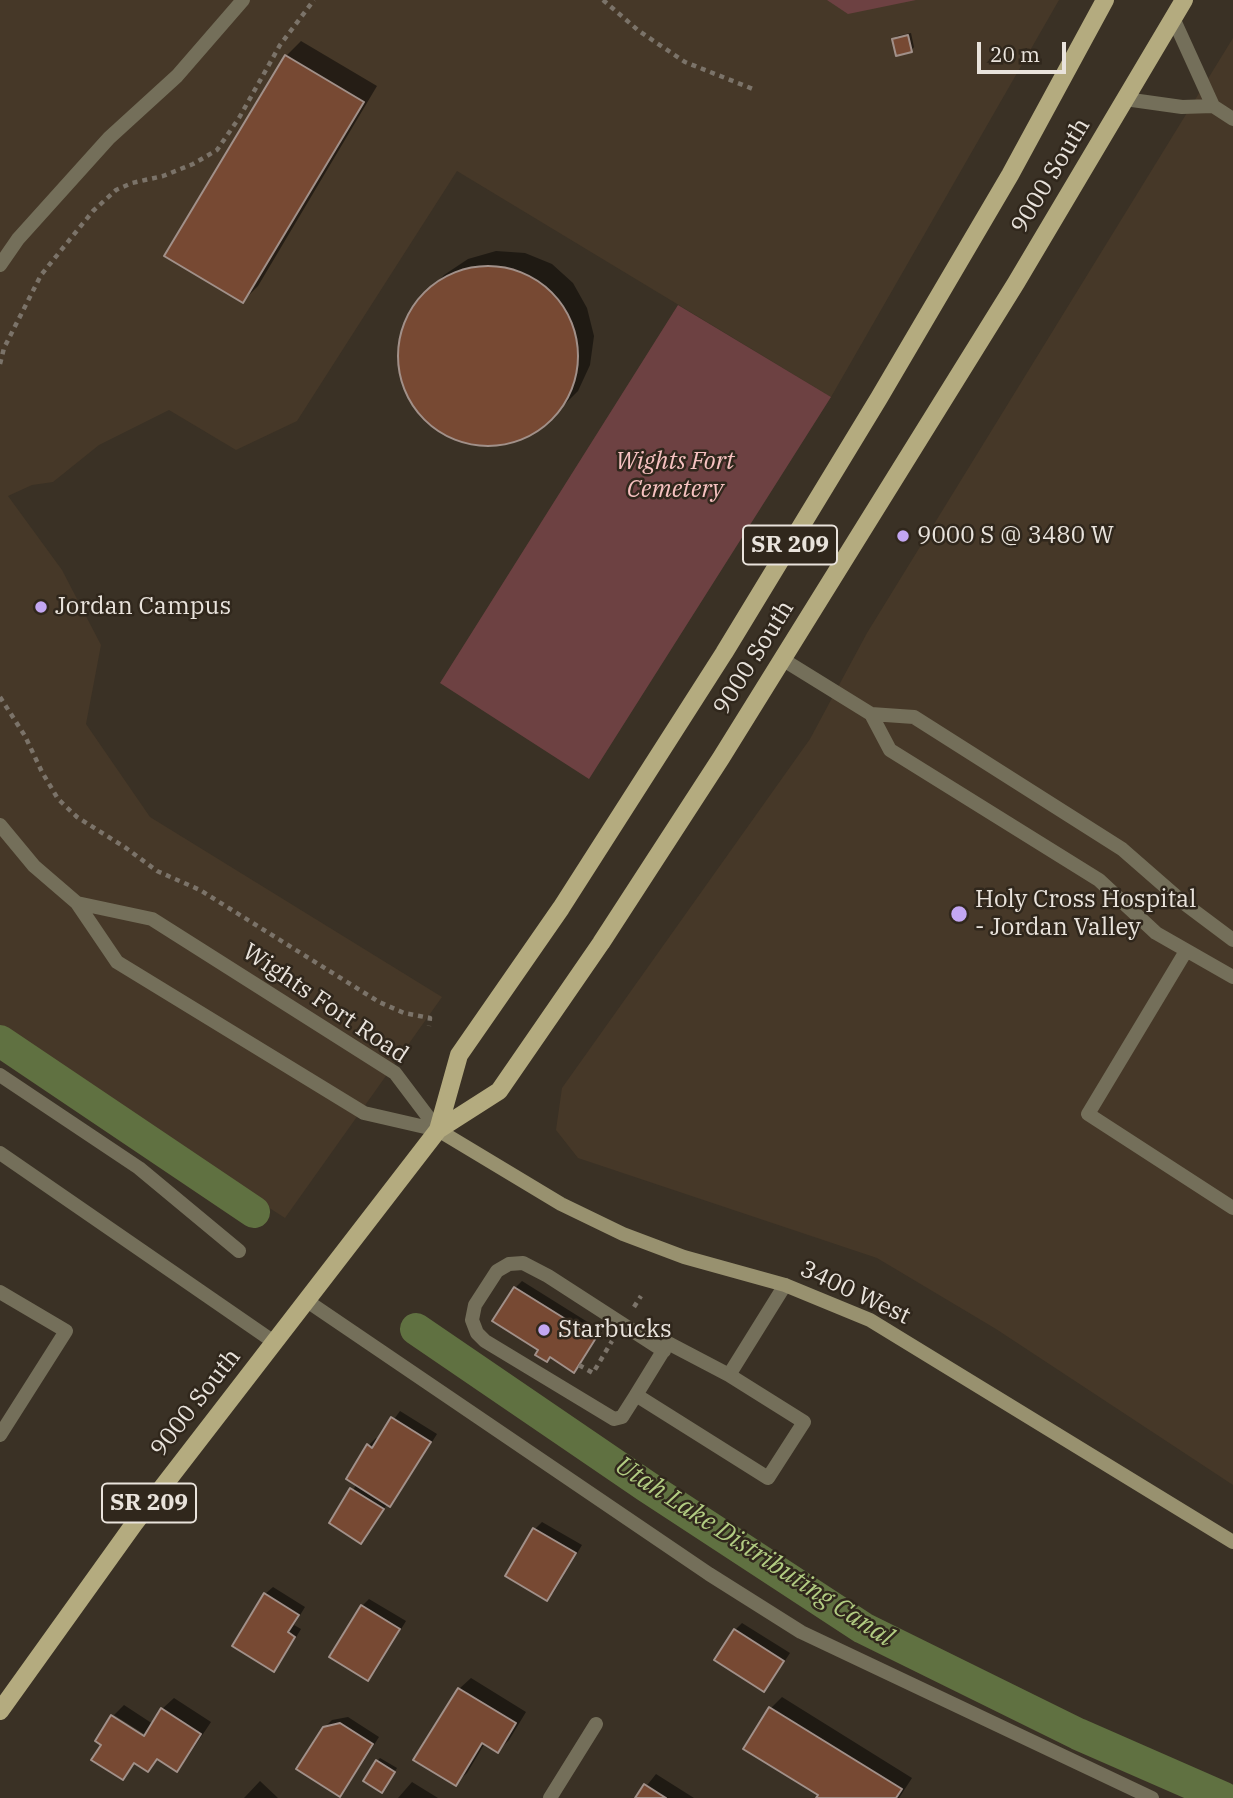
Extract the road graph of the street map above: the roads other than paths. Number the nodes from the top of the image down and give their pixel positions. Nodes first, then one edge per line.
1 (243, 0) edge
2 (1105, 0) edge
3 (1184, 0) edge
4 (1173, 18) junction
5 (1125, 99) junction
6 (1213, 106) junction
7 (1233, 118) edge
8 (0, 265) edge
9 (782, 659) junction
10 (871, 714) junction
11 (0, 825) edge
12 (77, 904) junction
13 (1233, 940) edge
14 (1186, 951) junction
15 (1233, 977) edge
16 (0, 1075) edge
17 (438, 1130) junction
18 (0, 1153) edge
19 (1233, 1208) edge
20 (239, 1251) dead end
21 (785, 1285) junction
22 (0, 1292) edge
23 (307, 1301) junction
24 (274, 1342) junction
25 (664, 1351) junction
26 (729, 1375) junction
27 (636, 1395) junction
28 (0, 1435) edge
29 (1233, 1542) edge
30 (0, 1711) edge
31 (596, 1724) dead end
32 (550, 1798) edge
33 (1152, 1798) edge

1 - 8 street
2 - 17 main road, 9000 South / SR 209
3 - 4 main road, 9000 South / SR 209
4 - 5 main road, 9000 South / SR 209
4 - 6 street
5 - 6 street
5 - 9 main road, 9000 South / SR 209
6 - 7 street
9 - 10 street
9 - 17 main road, 9000 South / SR 209
10 - 13 street
10 - 14 street
11 - 12 street
12 - 17 street, Wights Fort Road
12 - 17 street
14 - 15 street
14 - 19 street
16 - 20 street
17 - 21 street, 3400 West
17 - 23 main road, 9000 South / SR 209
18 - 24 street
21 - 26 street
21 - 29 street, 3400 West
22 - 28 street
23 - 24 main road, 9000 South / SR 209
23 - 33 street
24 - 30 main road, 9000 South / SR 209
25 - 26 street
25 - 27 street
25 - 27 street
26 - 27 street
31 - 32 street

